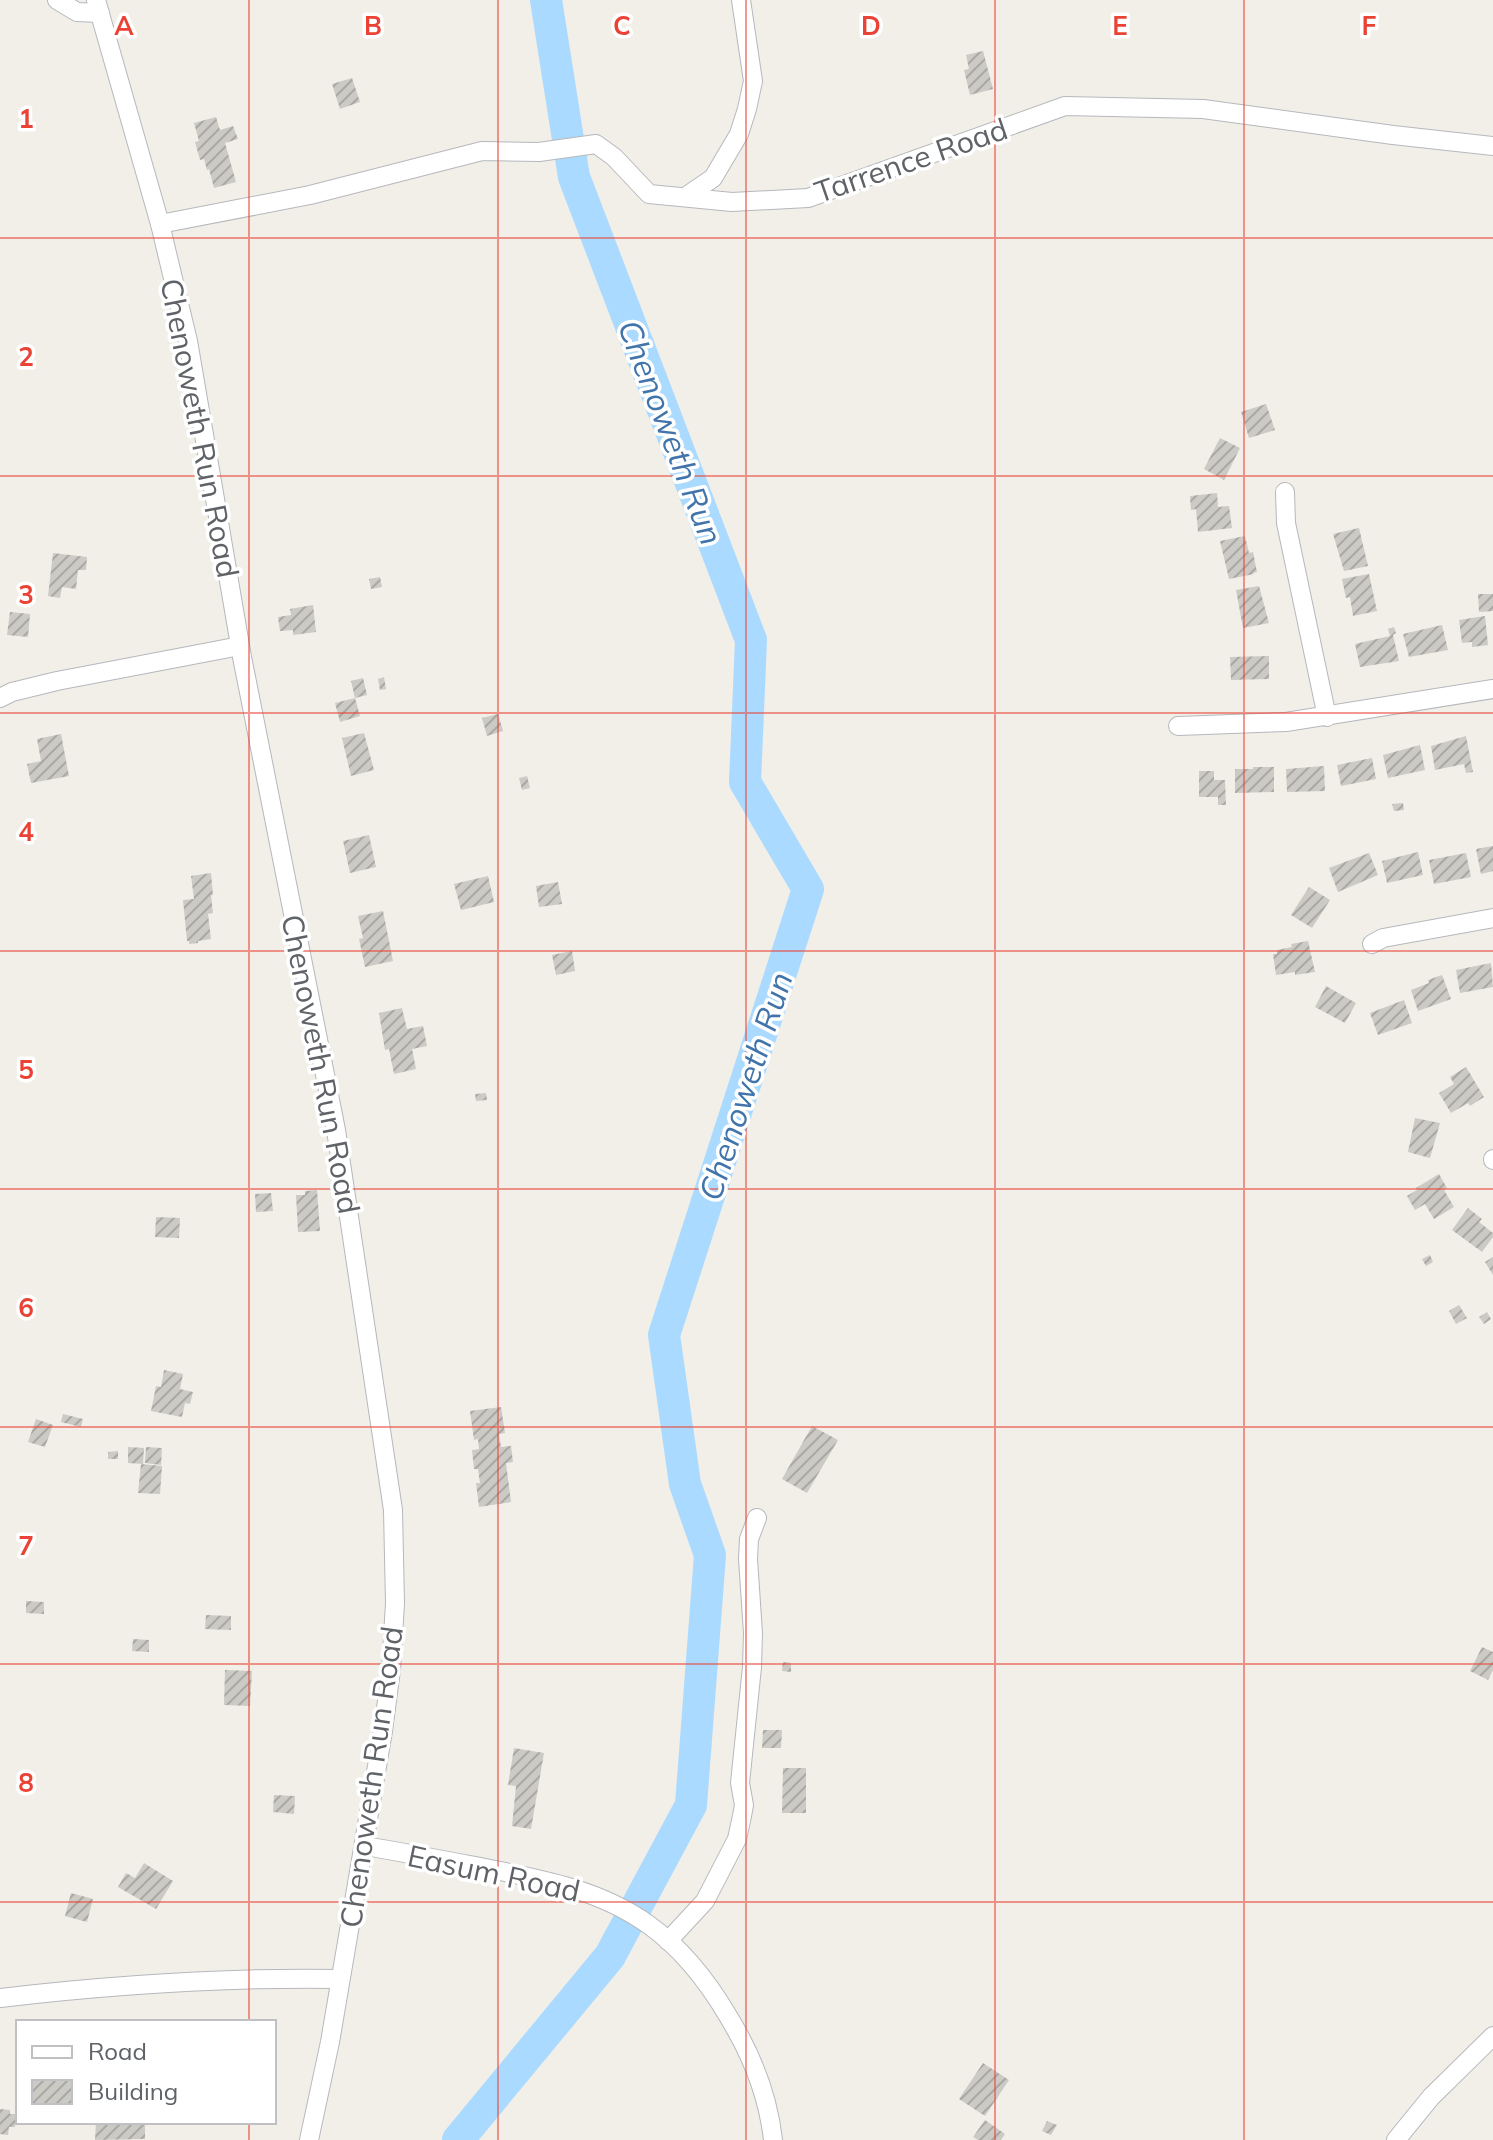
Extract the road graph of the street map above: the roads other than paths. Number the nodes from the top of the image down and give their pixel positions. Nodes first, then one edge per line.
1 (57, 0) edge
2 (741, 0) edge
3 (98, 6) edge
4 (1493, 146) edge
5 (713, 178) junction
6 (685, 197) junction
7 (729, 201) junction
8 (160, 224) junction
9 (1285, 492) dead end
10 (240, 646) junction
11 (1493, 689) edge
12 (0, 698) edge
13 (1327, 717) junction
14 (1178, 726) dead end
15 (1493, 918) edge
16 (1372, 944) dead end
17 (757, 1518) dead end
18 (365, 1846) junction
19 (668, 1941) junction
20 (340, 1979) junction
21 (0, 1998) edge
22 (1493, 2036) edge
23 (309, 2140) edge
24 (773, 2140) edge
25 (1396, 2140) edge

1 - 3 street
2 - 5 street
3 - 8 street, Chenoweth Run Road
4 - 7 street, Tarrence Road
5 - 6 street
5 - 7 street
6 - 7 street, Tarrence Road
6 - 8 street, Tarrence Road
8 - 10 street, Chenoweth Run Road
9 - 13 street
10 - 12 street
10 - 18 street, Chenoweth Run Road
11 - 13 street
13 - 14 street
15 - 16 street
17 - 19 street
18 - 19 street, Easum Road
18 - 20 street, Chenoweth Run Road
19 - 24 street, Easum Road
20 - 21 street
20 - 23 street, Chenoweth Run Road
22 - 25 street

